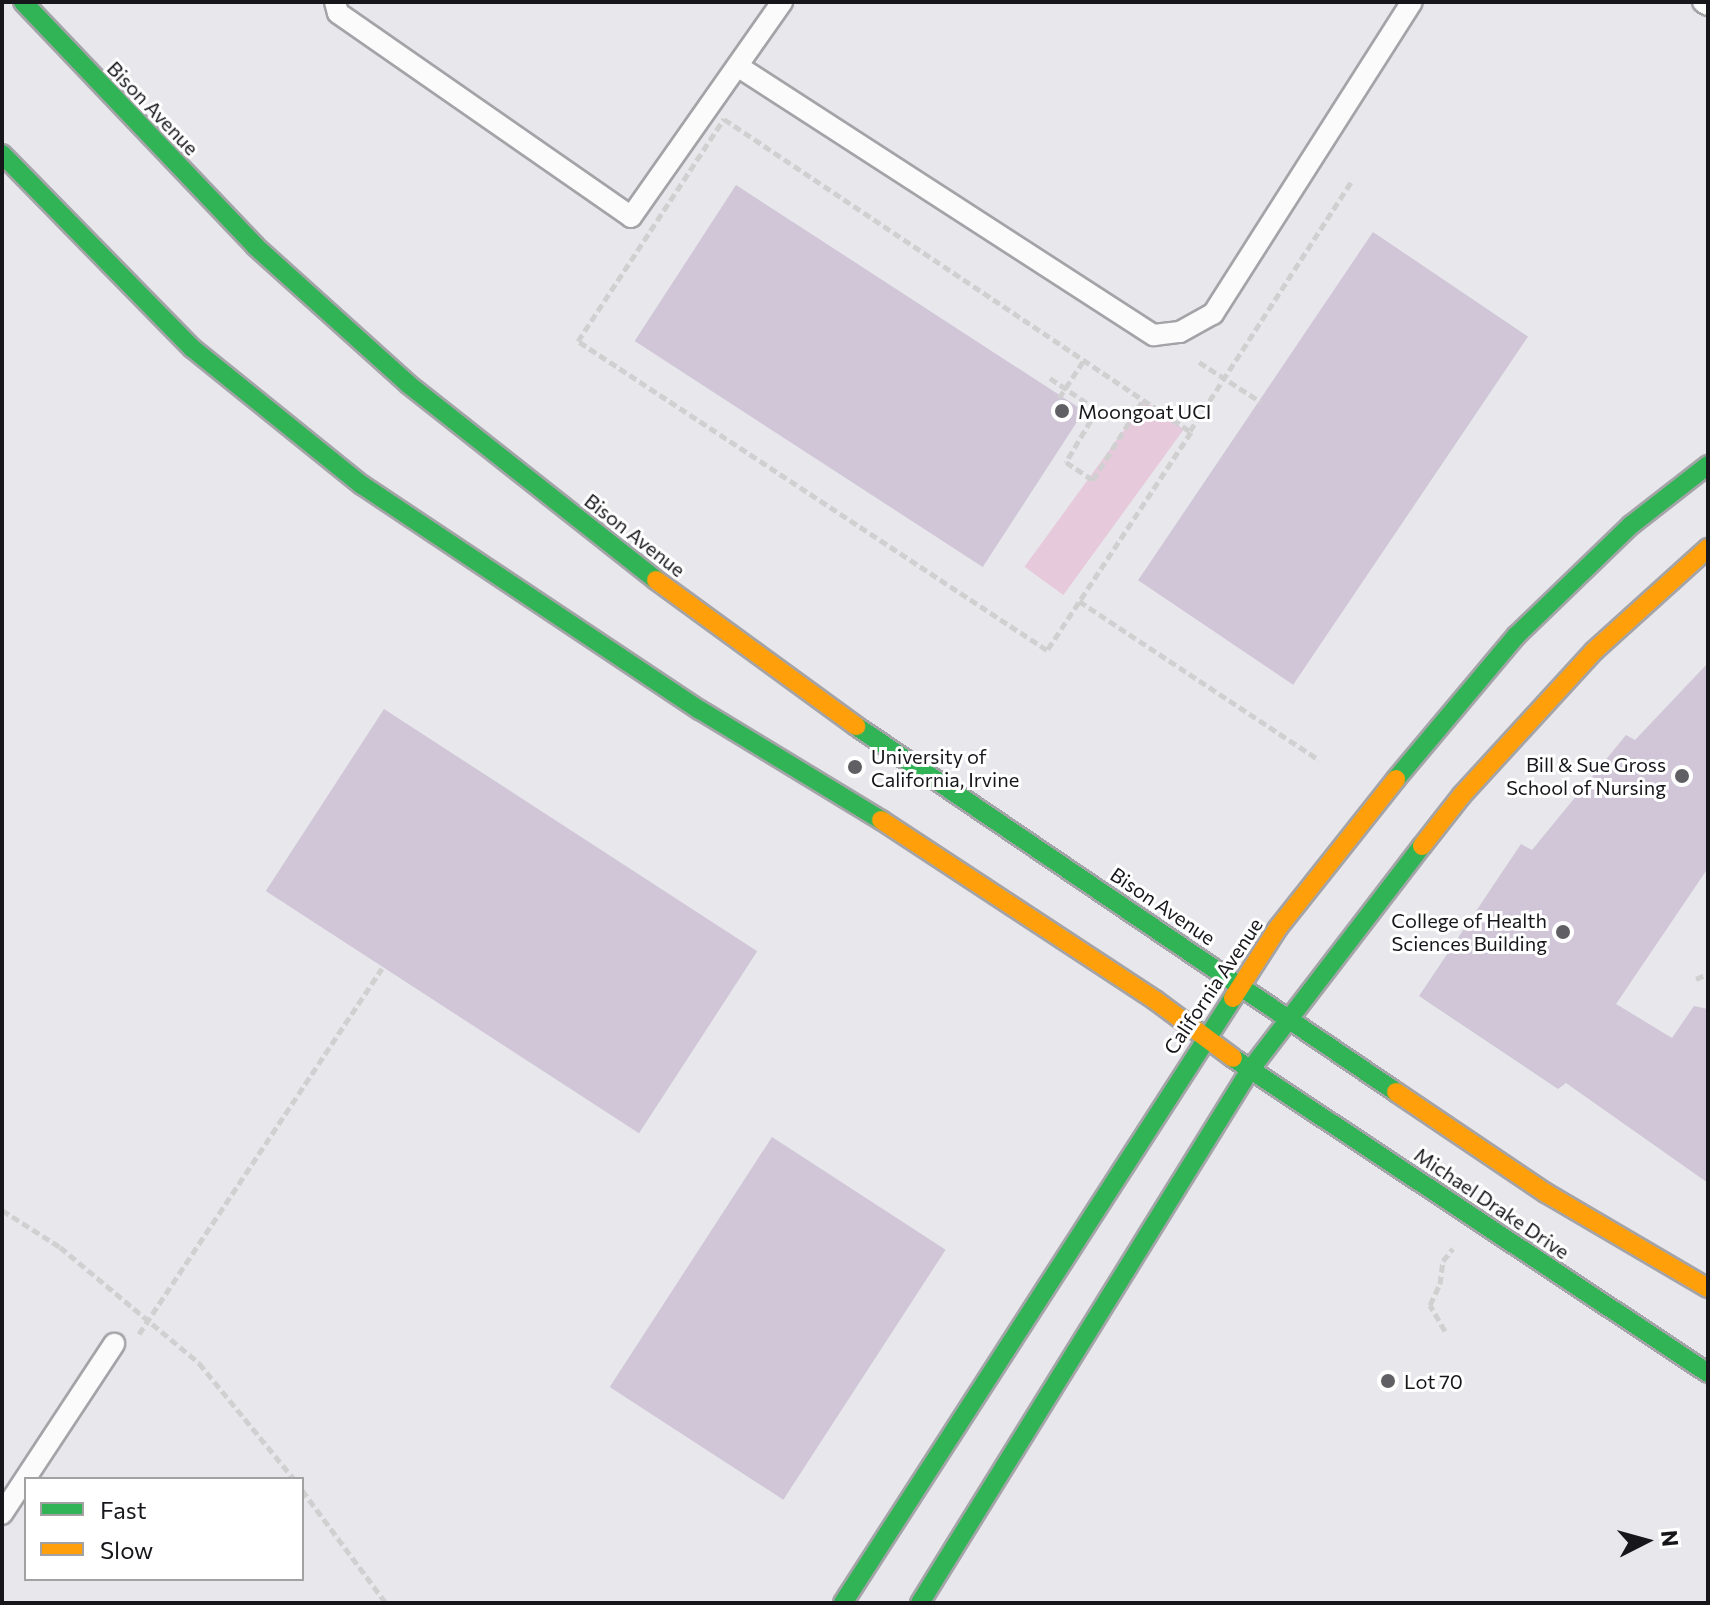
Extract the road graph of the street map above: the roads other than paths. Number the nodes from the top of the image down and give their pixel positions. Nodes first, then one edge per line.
1 (23, 2) edge
2 (335, 2) edge
3 (782, 2) edge
4 (1412, 2) edge
5 (1703, 2) edge
6 (1708, 5) edge
7 (739, 67) junction
8 (2, 154) edge
9 (1708, 465) edge
10 (1708, 548) edge
11 (1240, 984) junction
12 (1288, 1019) junction
13 (1205, 1036) junction
14 (1250, 1070) junction
15 (1708, 1288) edge
16 (124, 1344) road end
17 (1708, 1373) edge
18 (29, 1477) edge
19 (24, 1483) edge
20 (2, 1514) edge
21 (843, 1603) edge
22 (920, 1603) edge

1 - 11 main road, Bison Avenue
2 - 7 lane
3 - 7 lane
4 - 7 lane
5 - 6 lane
8 - 13 main road
9 - 11 main road, California Avenue
10 - 12 main road
11 - 12 main road, Bison Avenue
11 - 13 main road, California Avenue
12 - 14 main road
12 - 15 main road, Michael Drake Drive
13 - 14 main road
13 - 21 main road, California Avenue
14 - 17 main road, Michael Drake Drive
14 - 22 main road
16 - 18 lane
19 - 20 lane

